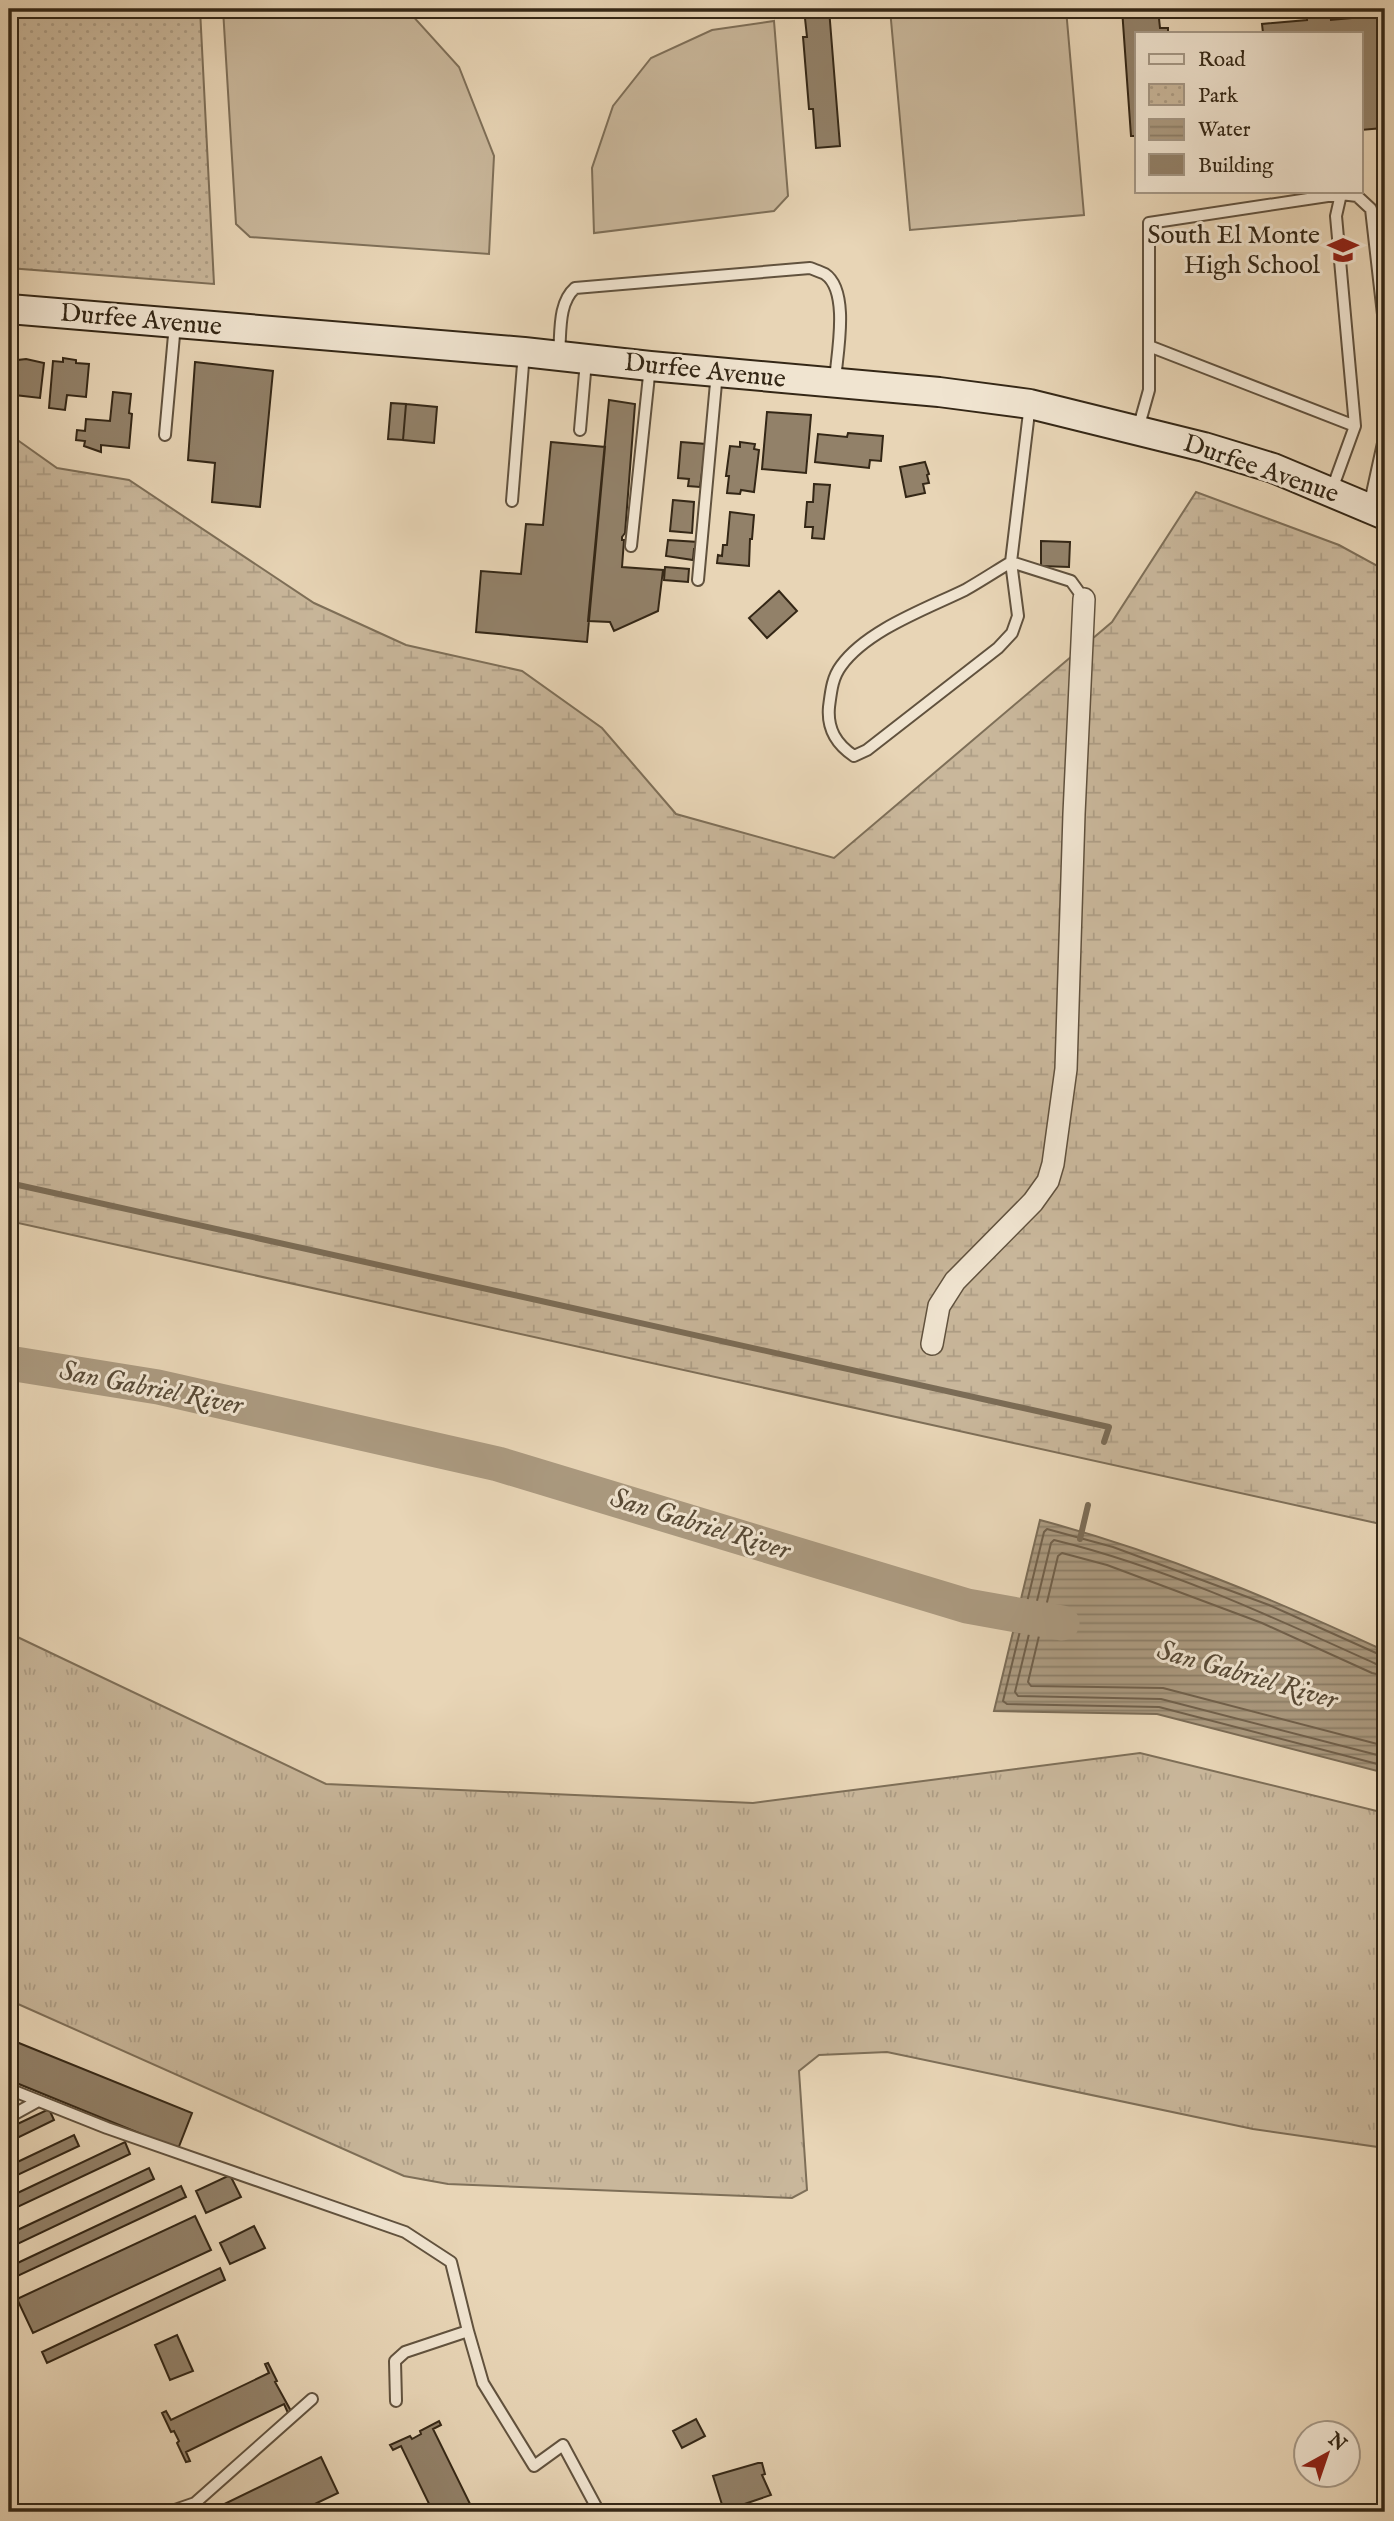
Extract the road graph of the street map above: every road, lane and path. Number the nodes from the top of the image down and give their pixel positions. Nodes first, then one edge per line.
1 (1341, 194) junction
2 (9, 309) edge
3 (175, 324) junction
4 (1385, 332) edge
5 (1149, 346) junction
6 (524, 352) junction
7 (573, 357) junction
8 (650, 366) junction
9 (717, 372) junction
10 (835, 383) junction
11 (1030, 404) junction
12 (1355, 426) junction
13 (1138, 429) junction
14 (580, 430) dead end
15 (1385, 434) edge
16 (165, 435) dead end
17 (1331, 492) junction
18 (512, 500) dead end
19 (1377, 511) edge
20 (631, 547) dead end
21 (1011, 562) junction
22 (698, 580) dead end
23 (1084, 599) joint
24 (932, 1344) dead end
25 (9, 2089) edge
26 (38, 2101) junction
27 (9, 2117) edge
28 (468, 2331) junction
29 (312, 2399) dead end
30 (396, 2401) dead end
31 (169, 2512) edge
32 (599, 2512) edge

1 - 4 lane
1 - 5 lane
1 - 12 lane
2 - 3 main road, Durfee Avenue
3 - 6 main road, Durfee Avenue
3 - 16 lane
5 - 12 lane
5 - 13 lane
6 - 7 main road, Durfee Avenue
6 - 18 lane
7 - 8 main road, Durfee Avenue
7 - 10 lane
7 - 14 lane
8 - 9 main road, Durfee Avenue
8 - 20 lane
9 - 10 main road, Durfee Avenue
9 - 22 lane
10 - 11 main road, Durfee Avenue
11 - 13 main road, Durfee Avenue
11 - 21 lane
12 - 17 lane
13 - 17 main road, Durfee Avenue
15 - 19 lane
17 - 19 main road, Durfee Avenue
21 - 21 lane
21 - 23 lane
23 - 24 street
25 - 26 lane
26 - 27 lane
26 - 28 lane
28 - 30 lane
28 - 32 lane
29 - 31 lane

